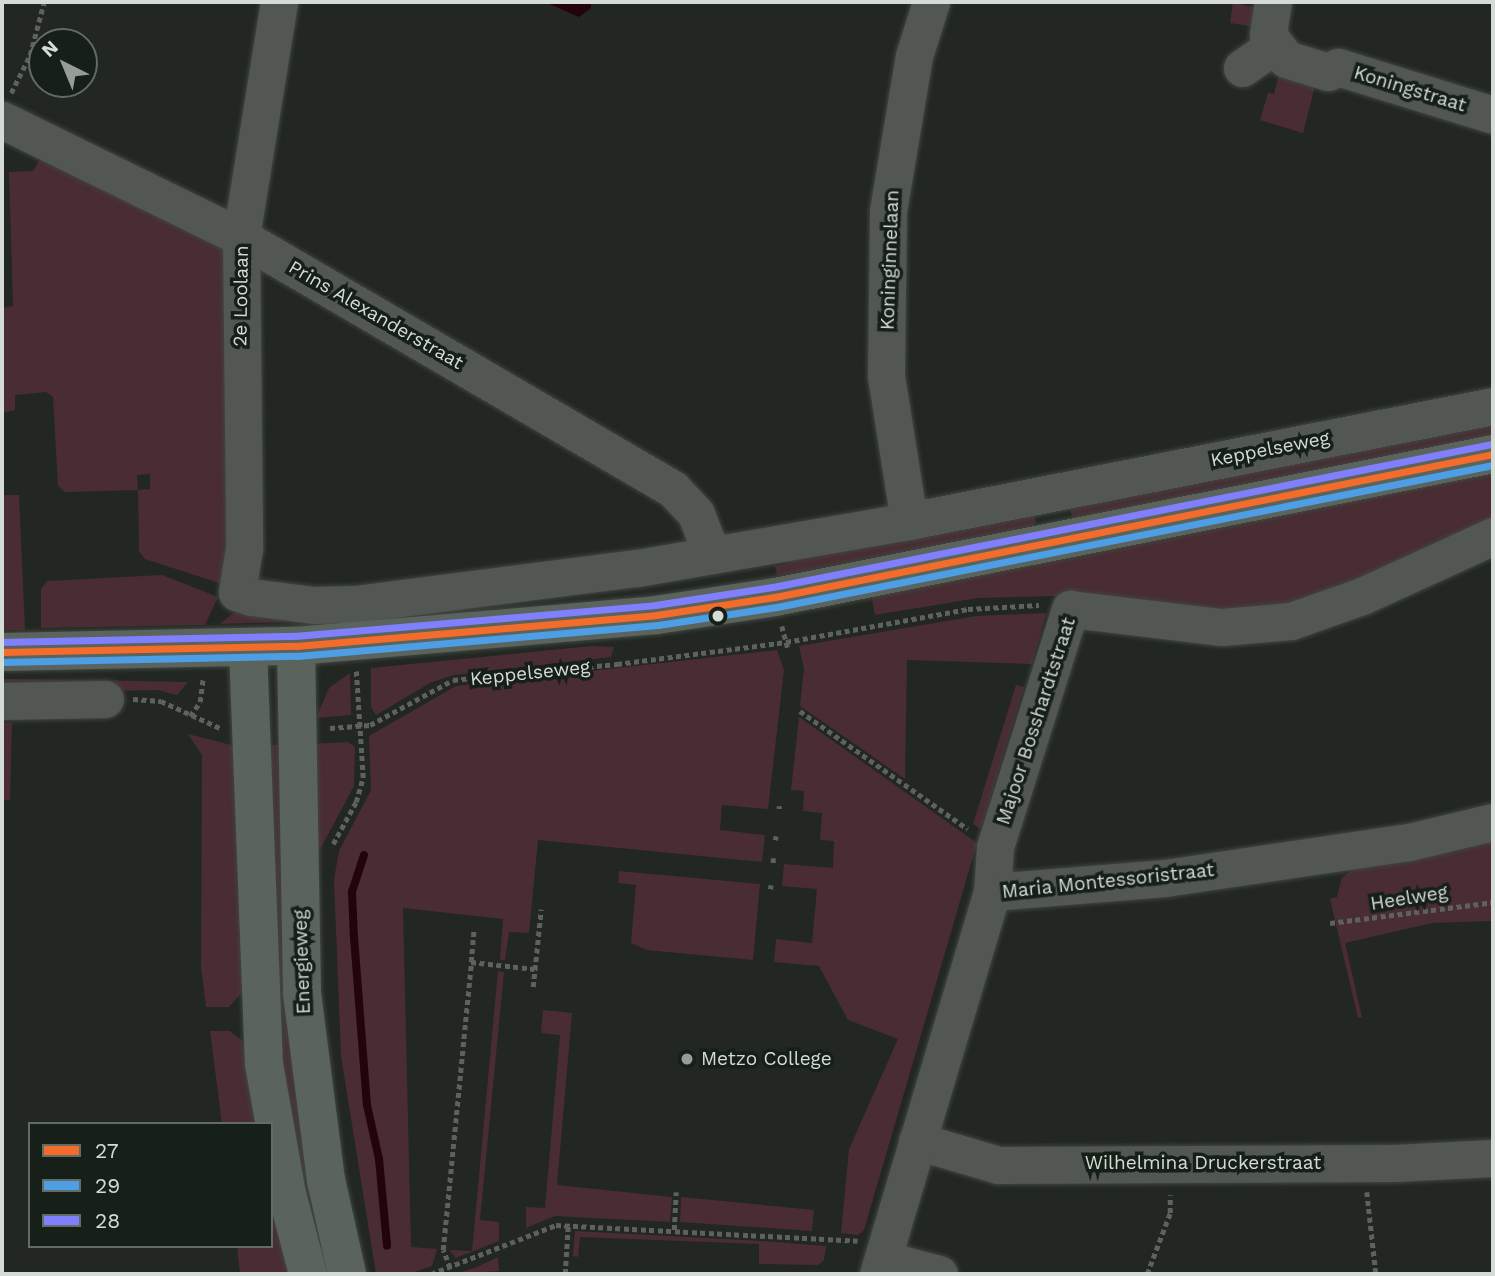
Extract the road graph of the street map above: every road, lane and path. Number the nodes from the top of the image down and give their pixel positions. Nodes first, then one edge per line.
1 (44, 2) edge
2 (279, 2) edge
3 (932, 2) edge
4 (1273, 2) edge
5 (1273, 46) junction
6 (1242, 68) dead end
7 (5, 110) edge
8 (1493, 115) edge
9 (241, 237) junction
10 (1493, 406) edge
11 (1493, 454) edge
12 (1047, 492) junction
13 (909, 521) junction
14 (1493, 536) edge
15 (1056, 540) junction
16 (712, 555) junction
17 (237, 592) joint
18 (1070, 609) junction
19 (296, 646) junction
20 (248, 649) junction
21 (2, 652) edge
22 (356, 671) dead end
23 (104, 699) joint
24 (2, 701) edge
25 (800, 711) dead end
26 (359, 726) junction
27 (295, 728) junction
28 (253, 729) junction
29 (1493, 822) edge
30 (995, 847) junction
31 (326, 857) dead end
32 (992, 892) junction
33 (1493, 902) edge
34 (541, 909) dead end
35 (1330, 923) dead end
36 (474, 929) dead end
37 (471, 962) junction
38 (535, 969) junction
39 (533, 987) dead end
40 (916, 1141) junction
41 (1493, 1158) edge
42 (1171, 1162) junction
43 (1364, 1163) junction
44 (676, 1192) dead end
45 (568, 1226) junction
46 (674, 1230) junction
47 (883, 1259) edge
48 (450, 1268) junction
49 (308, 1274) edge
50 (347, 1274) edge
51 (431, 1274) edge
52 (565, 1274) edge
53 (939, 1274) edge
54 (1147, 1274) edge
55 (1376, 1274) edge

1 - 7 path
2 - 9 street, 2e Loolaan
3 - 13 street, Koninginnelaan
4 - 5 street
5 - 6 street
5 - 8 street, Koningstraat
7 - 9 street, Prins Alexanderstraat
9 - 16 street, Prins Alexanderstraat
9 - 17 street, 2e Loolaan
10 - 12 street, Keppelseweg
11 - 15 main road
12 - 13 street, Keppelseweg
12 - 15 street
13 - 16 street, Keppelseweg
14 - 18 street, Majoor Bosshardtstraat
15 - 19 main road
16 - 17 street, Keppelseweg
18 - 26 path, Keppelseweg
18 - 30 street, Majoor Bosshardtstraat
19 - 20 main road
19 - 27 main road, Energieweg
20 - 21 main road
20 - 28 main road
22 - 26 path
23 - 24 street
23 - 28 path
25 - 30 path
26 - 27 path, Keppelseweg
26 - 31 path
27 - 50 main road, Energieweg
28 - 49 main road
29 - 32 street, Maria Montessoristraat
30 - 32 street, Majoor Bosshardtstraat
32 - 40 street, Maria Montessoristraat
33 - 35 path, Heelweg
34 - 38 path
36 - 37 path
37 - 38 path
37 - 48 path
38 - 39 path
40 - 42 street, Wilhelmina Druckerstraat
40 - 47 street, Maria Montessoristraat
41 - 43 street, Wilhelmina Druckerstraat
42 - 43 street, Wilhelmina Druckerstraat
42 - 54 path
43 - 55 path
44 - 46 path
45 - 46 path
45 - 48 path
45 - 52 path
46 - 47 path
47 - 53 street
48 - 51 path

